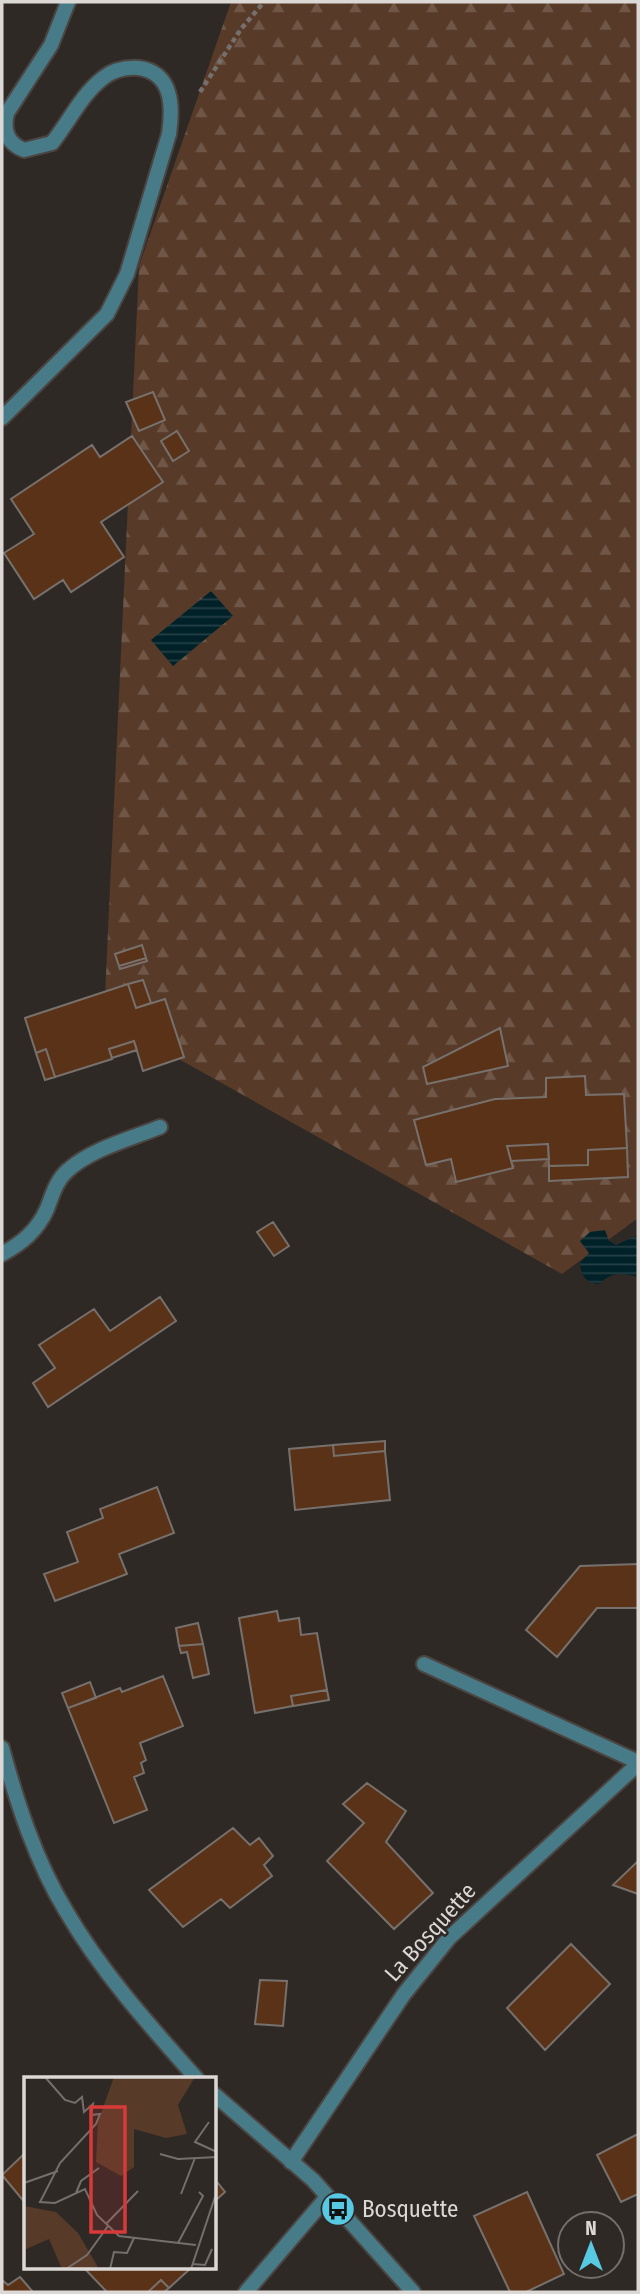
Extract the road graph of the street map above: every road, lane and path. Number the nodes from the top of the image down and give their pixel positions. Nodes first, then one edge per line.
1 (68, 2) edge
2 (264, 2) edge
3 (196, 99) dead end
4 (2, 418) edge
5 (160, 1127) dead end
6 (2, 1254) edge
7 (424, 1664) dead end
8 (2, 1748) edge
9 (638, 1763) edge
10 (196, 2077) edge
11 (217, 2097) edge
12 (291, 2162) junction
13 (327, 2197) junction
14 (247, 2292) edge
15 (413, 2292) edge

1 - 4 street
2 - 3 path
5 - 6 street
7 - 9 street, La Bosquette
8 - 10 street
9 - 12 street, La Bosquette
11 - 12 street
12 - 13 street
13 - 14 street
13 - 15 street

